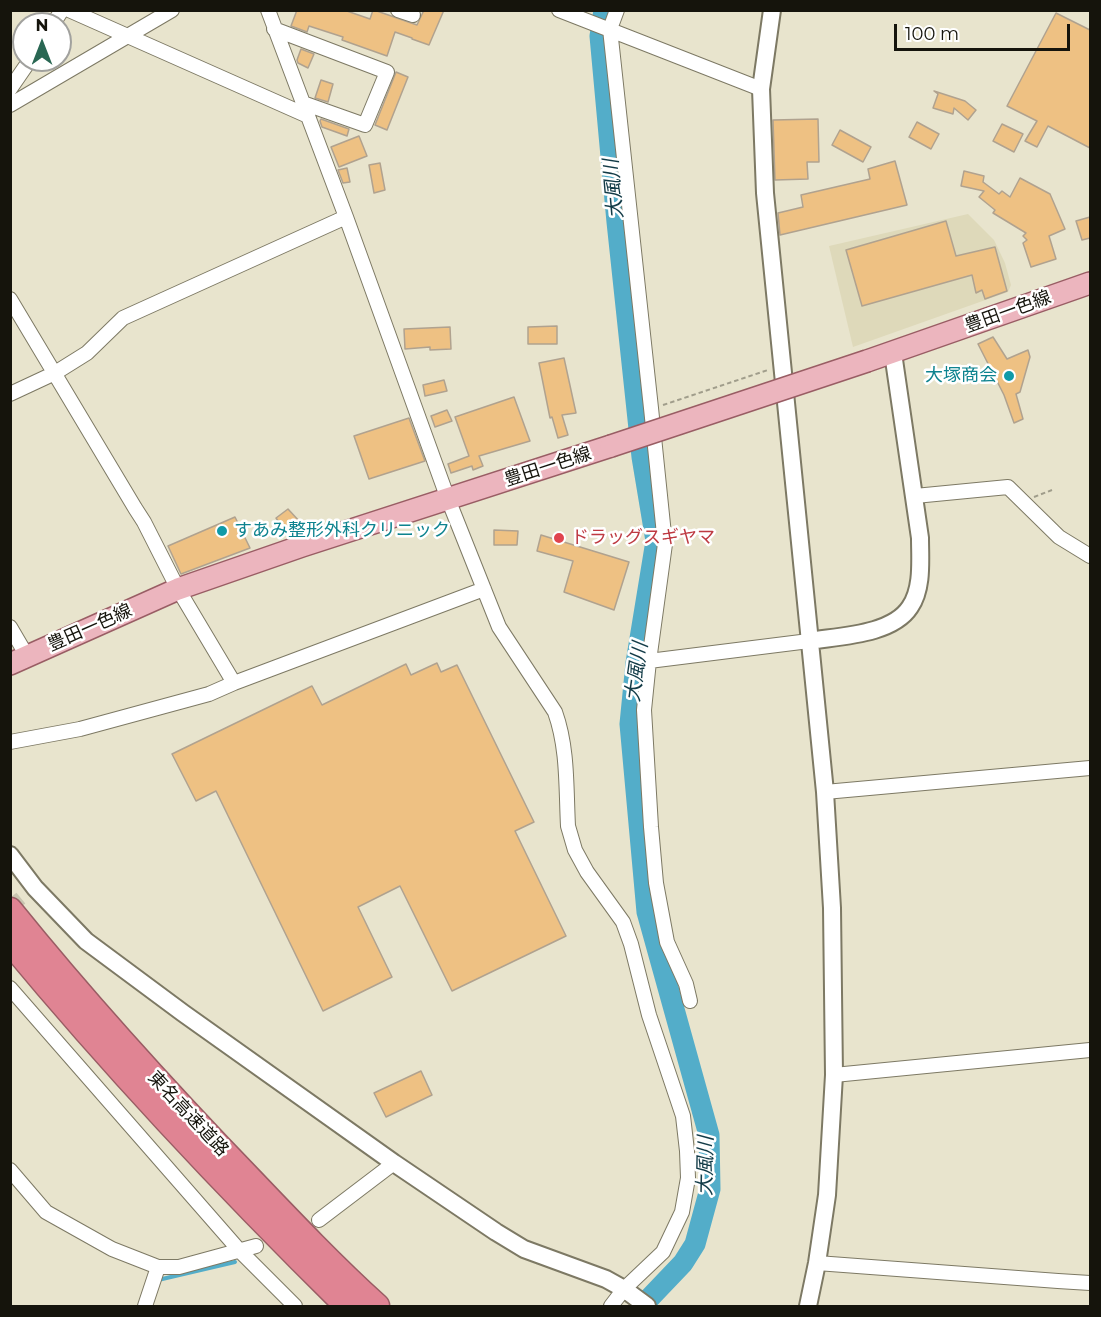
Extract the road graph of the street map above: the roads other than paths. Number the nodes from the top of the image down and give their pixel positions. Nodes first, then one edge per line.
1 (69, 10) edge
2 (172, 10) edge
3 (268, 10) edge
4 (398, 10) edge
5 (559, 10) edge
6 (617, 10) edge
7 (772, 10) edge
8 (413, 15) dead end
9 (274, 29) junction
10 (610, 29) junction
11 (127, 36) junction
12 (22, 72) edge
13 (10, 89) edge
14 (761, 89) junction
15 (10, 105) edge
16 (305, 110) junction
17 (346, 217) junction
18 (1090, 283) edge
19 (10, 299) edge
20 (893, 353) junction
21 (55, 373) junction
22 (10, 394) edge
23 (915, 496) junction
24 (448, 499) junction
25 (1090, 556) edge
26 (178, 589) junction
27 (484, 589) junction
28 (10, 627) edge
29 (809, 641) junction
30 (19, 660) edge
31 (649, 661) junction
32 (234, 683) junction
33 (10, 742) edge
34 (1090, 768) edge
35 (825, 792) junction
36 (10, 855) edge
37 (24, 897) edge
38 (10, 942) edge
39 (10, 988) edge
40 (690, 1001) dead end
41 (1090, 1050) edge
42 (834, 1075) junction
43 (394, 1163) junction
44 (11, 1172) edge
45 (319, 1220) dead end
46 (256, 1246) dead end
47 (239, 1250) junction
48 (817, 1263) junction
49 (158, 1267) junction
50 (1090, 1282) edge
51 (624, 1289) junction
52 (145, 1306) edge
53 (295, 1306) edge
54 (347, 1306) edge
55 (377, 1306) edge
56 (611, 1306) edge
57 (647, 1306) edge
58 (808, 1306) edge

1 - 11 street
2 - 11 street
3 - 9 street
4 - 8 street
5 - 10 street
6 - 10 street
7 - 14 street
9 - 16 street
9 - 16 street
10 - 14 street
10 - 31 street
11 - 15 street
11 - 16 street
12 - 13 street
14 - 29 street
16 - 17 street
17 - 21 street
17 - 24 street
18 - 20 main road, 豊田一色線
19 - 21 street
20 - 23 street
20 - 24 main road, 豊田一色線, bridge
21 - 22 street
21 - 26 street
23 - 25 street
23 - 29 street
24 - 26 main road, 豊田一色線
24 - 27 street
26 - 30 main road, 豊田一色線
26 - 32 street
27 - 32 street
27 - 51 street
28 - 30 street
29 - 31 street
29 - 35 street
31 - 40 street
32 - 33 street
34 - 35 street
35 - 42 street
36 - 37 street
37 - 43 street
37 - 55 highway, 東名高速道路
38 - 54 highway, 東名高速道路
39 - 47 street
41 - 42 street
42 - 48 street
43 - 45 street
43 - 51 street
44 - 49 street
46 - 47 street
47 - 49 street
47 - 53 street
48 - 50 street
48 - 58 street
49 - 52 street
51 - 56 street
51 - 57 street

